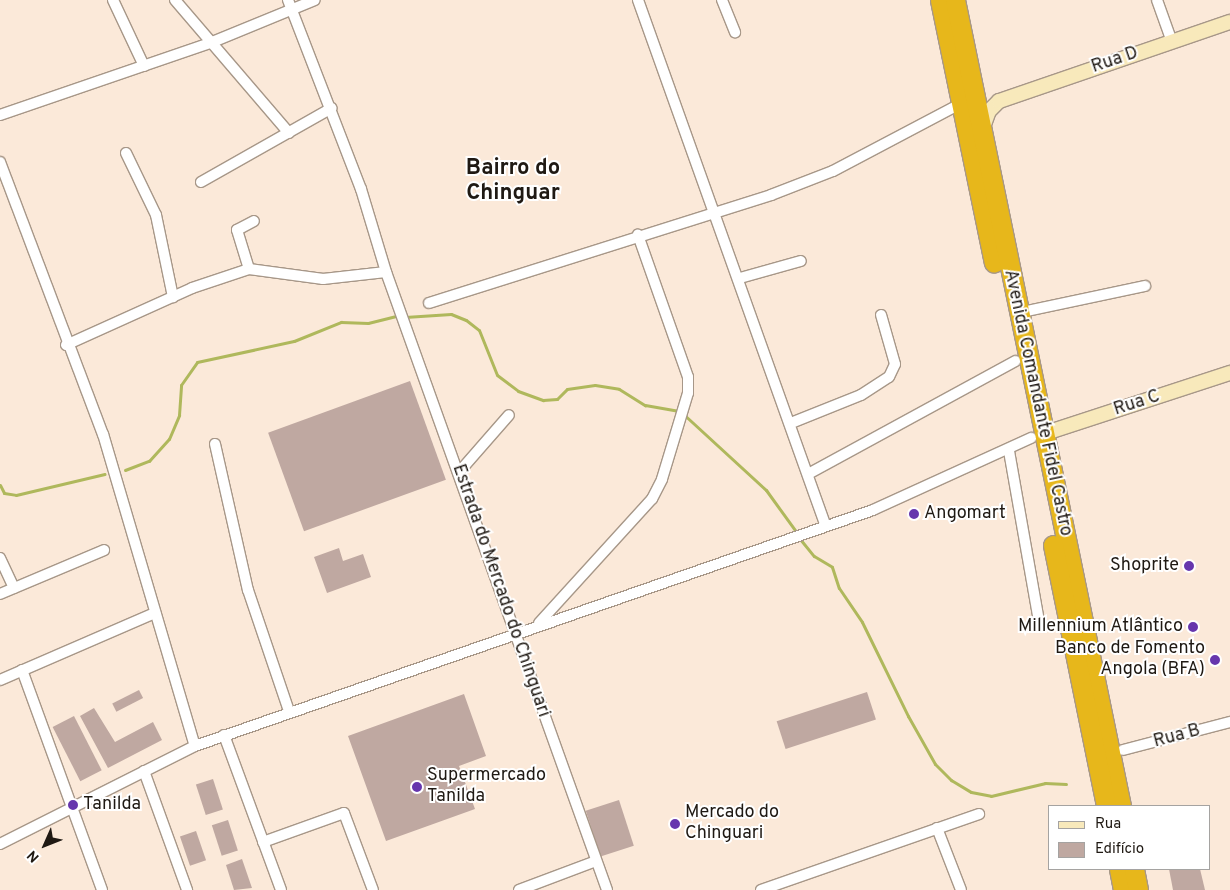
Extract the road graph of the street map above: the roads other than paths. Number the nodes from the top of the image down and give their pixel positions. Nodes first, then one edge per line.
1 (113, 0) edge
2 (175, 0) edge
3 (314, 0) edge
4 (638, 0) edge
5 (722, 0) edge
6 (940, 0) edge
7 (955, 0) edge
8 (1157, 0) edge
9 (290, 4) edge
10 (1230, 22) edge
11 (735, 32) dead end
12 (210, 42) junction
13 (1172, 42) junction
14 (144, 66) junction
15 (972, 80) junction
16 (1001, 100) junction
17 (962, 103) junction
18 (332, 108) junction
19 (0, 115) edge
20 (982, 132) junction
21 (290, 133) junction
22 (126, 153) dead end
23 (0, 162) edge
24 (201, 182) dead end
25 (715, 210) junction
26 (254, 221) dead end
27 (638, 235) junction
28 (801, 261) dead end
29 (249, 269) junction
30 (386, 272) junction
31 (740, 278) junction
32 (1145, 286) dead end
33 (173, 297) junction
34 (429, 303) dead end
35 (1017, 313) junction
36 (881, 315) dead end
37 (66, 345) junction
38 (1015, 361) junction
39 (1230, 373) edge
40 (508, 415) dead end
41 (791, 423) junction
42 (1037, 436) junction
43 (215, 444) dead end
44 (1009, 451) junction
45 (460, 471) junction
46 (810, 473) junction
47 (825, 524) junction
48 (104, 550) dead end
49 (0, 558) edge
50 (14, 588) junction
51 (0, 594) edge
52 (155, 613) junction
53 (1039, 622) dead end
54 (538, 624) junction
55 (513, 632) junction
56 (22, 670) junction
57 (0, 680) edge
58 (289, 710) junction
59 (1230, 722) edge
60 (224, 735) junction
61 (195, 746) junction
62 (1123, 750) dead end
63 (144, 771) junction
64 (1106, 805) edge
65 (1121, 805) edge
66 (74, 808) junction
67 (979, 814) dead end
68 (937, 828) junction
69 (263, 842) junction
70 (0, 844) edge
71 (596, 861) junction
72 (1119, 870) edge
73 (1134, 870) edge
74 (102, 890) edge
75 (187, 890) edge
76 (281, 890) edge
77 (373, 890) edge
78 (519, 890) edge
79 (607, 890) edge
80 (760, 890) edge
81 (960, 890) edge
82 (1124, 890) edge
83 (1138, 890) edge

1 - 14 street
2 - 12 street
3 - 9 street
4 - 25 street
5 - 11 street
6 - 17 highway, Avenida Comandante Fidel Castro
7 - 15 highway, Avenida Comandante Fidel Castro
8 - 13 street
9 - 12 street
9 - 18 street, Estrada do Mercado do Chinguari
10 - 13 street, Rua D
12 - 14 street
12 - 21 street
13 - 16 street, Rua D
14 - 19 street
15 - 16 street
15 - 20 highway, Avenida Comandante Fidel Castro
16 - 20 street
17 - 25 street
17 - 38 highway, Avenida Comandante Fidel Castro
18 - 21 street
18 - 30 street, Estrada do Mercado do Chinguari
20 - 35 highway, Avenida Comandante Fidel Castro
21 - 24 street
22 - 33 street
23 - 37 street
25 - 27 street
25 - 31 street
26 - 29 street
27 - 34 street
27 - 54 street
28 - 31 street
29 - 30 street
29 - 33 street
30 - 45 street, Estrada do Mercado do Chinguari
31 - 41 street
32 - 35 street
33 - 37 street
35 - 42 highway, Avenida Comandante Fidel Castro
36 - 41 street
37 - 52 street
38 - 42 highway, Avenida Comandante Fidel Castro
38 - 46 street
39 - 42 street, Rua C
40 - 45 street
41 - 46 street
42 - 44 street
42 - 64 highway, Avenida Comandante Fidel Castro
42 - 65 highway, Avenida Comandante Fidel Castro
43 - 58 street
44 - 47 street
44 - 53 street
45 - 55 street, Estrada do Mercado do Chinguari
46 - 47 street
47 - 54 street
48 - 50 street
49 - 50 street
50 - 51 street
52 - 56 street
52 - 61 street
54 - 55 street
55 - 58 street
55 - 71 street, Estrada do Mercado do Chinguari
56 - 57 street
56 - 66 street
58 - 60 street
59 - 62 street, Rua B
60 - 61 street
60 - 69 street
61 - 63 street
63 - 66 street
63 - 75 street
66 - 70 street
66 - 74 street
67 - 68 street
68 - 80 street
68 - 81 street
69 - 76 street
69 - 77 street
71 - 78 street
71 - 79 street, Estrada do Mercado do Chinguari
72 - 82 highway
73 - 83 highway

